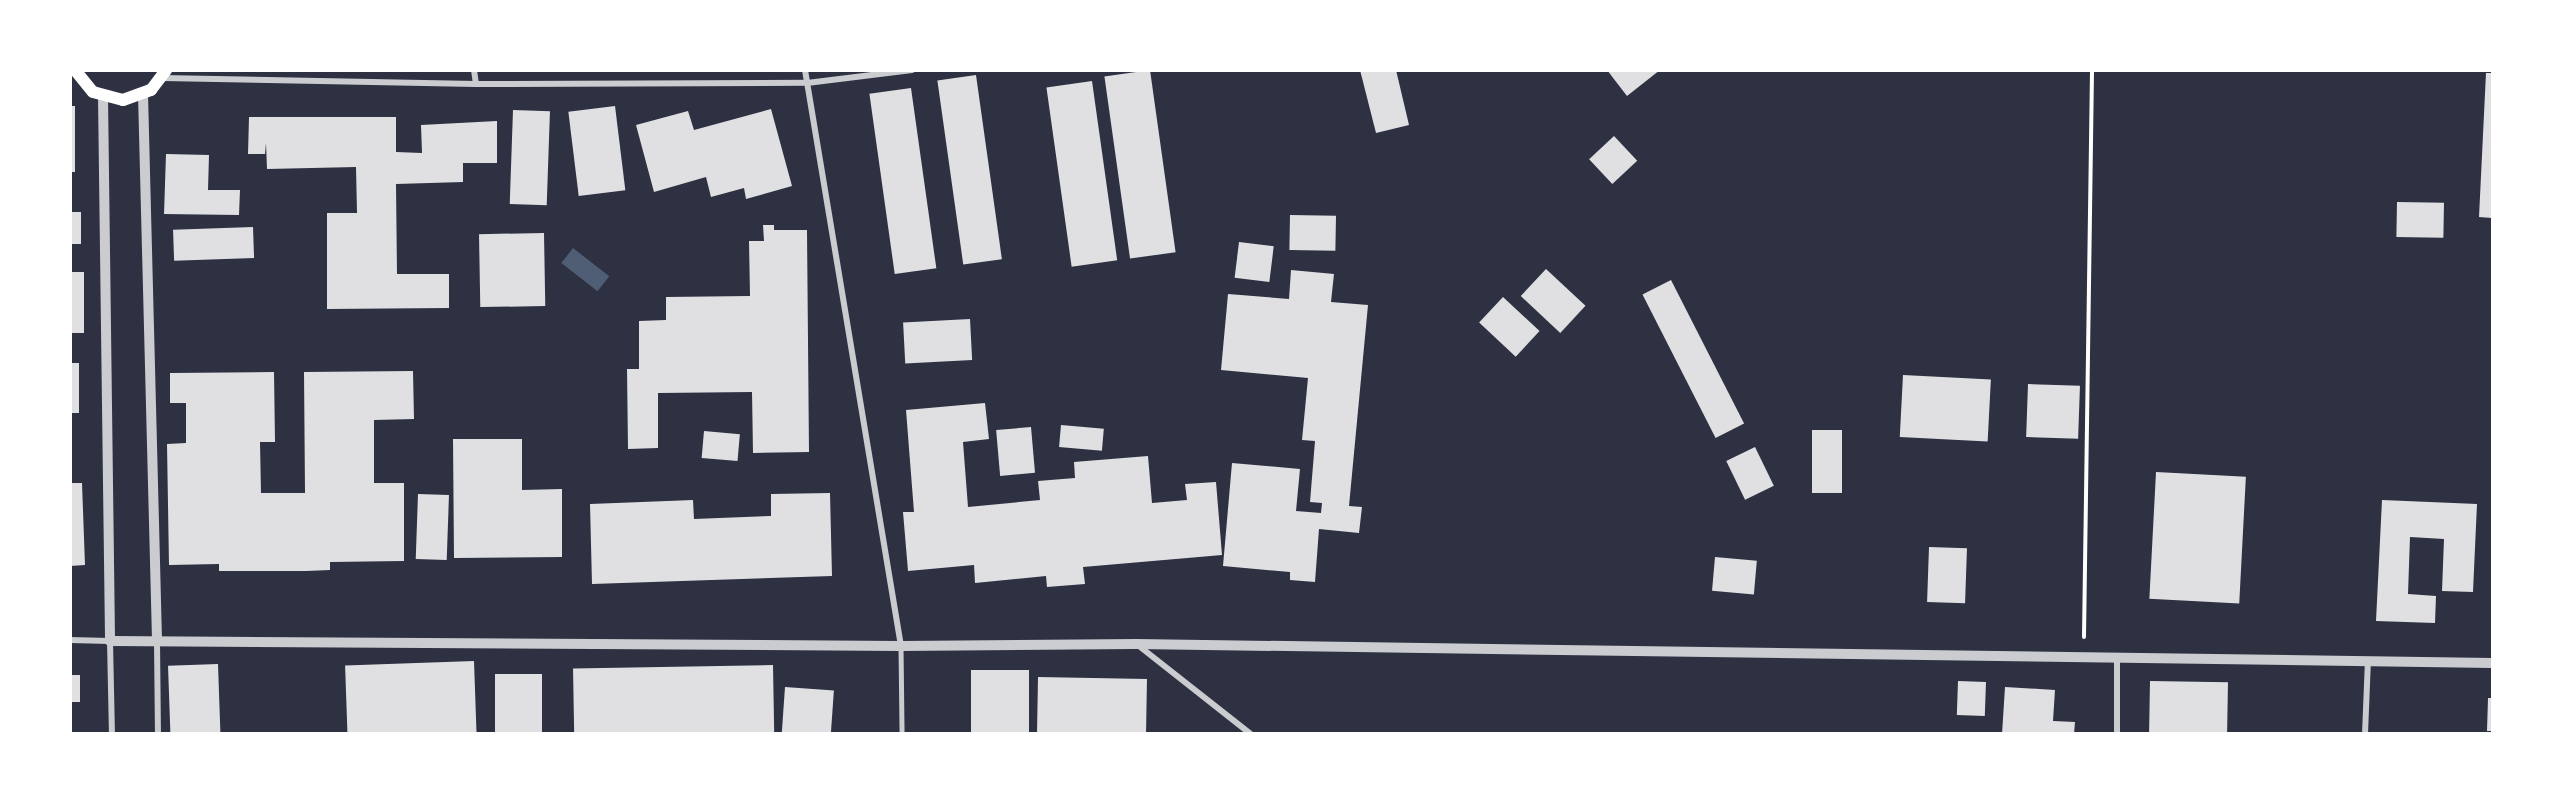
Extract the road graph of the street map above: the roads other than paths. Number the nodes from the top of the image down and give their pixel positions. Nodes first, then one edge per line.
1 (75, 70) edge
2 (474, 70) edge
3 (806, 70) edge
4 (912, 70) edge
5 (164, 74) edge
6 (807, 83) junction
7 (476, 84) junction
8 (143, 94) junction
9 (103, 96) junction
10 (70, 640) edge
11 (157, 640) junction
12 (110, 641) junction
13 (1136, 644) junction
14 (901, 646) junction
15 (2117, 656) junction
16 (2368, 659) junction
17 (2493, 663) edge
18 (112, 734) edge
19 (158, 734) edge
20 (902, 734) edge
21 (1251, 734) edge
22 (2117, 734) edge
23 (2365, 734) edge

1 - 9 main road
2 - 7 street
3 - 6 street
4 - 6 street
5 - 7 street
5 - 8 main road
6 - 7 street
6 - 14 street
8 - 9 main road
8 - 11 street
9 - 12 street
10 - 12 street
11 - 12 street
11 - 14 street
11 - 19 street
12 - 18 street
13 - 14 street
13 - 15 street
13 - 21 street
14 - 20 lane
15 - 16 street
15 - 22 street
16 - 17 street
16 - 23 street

